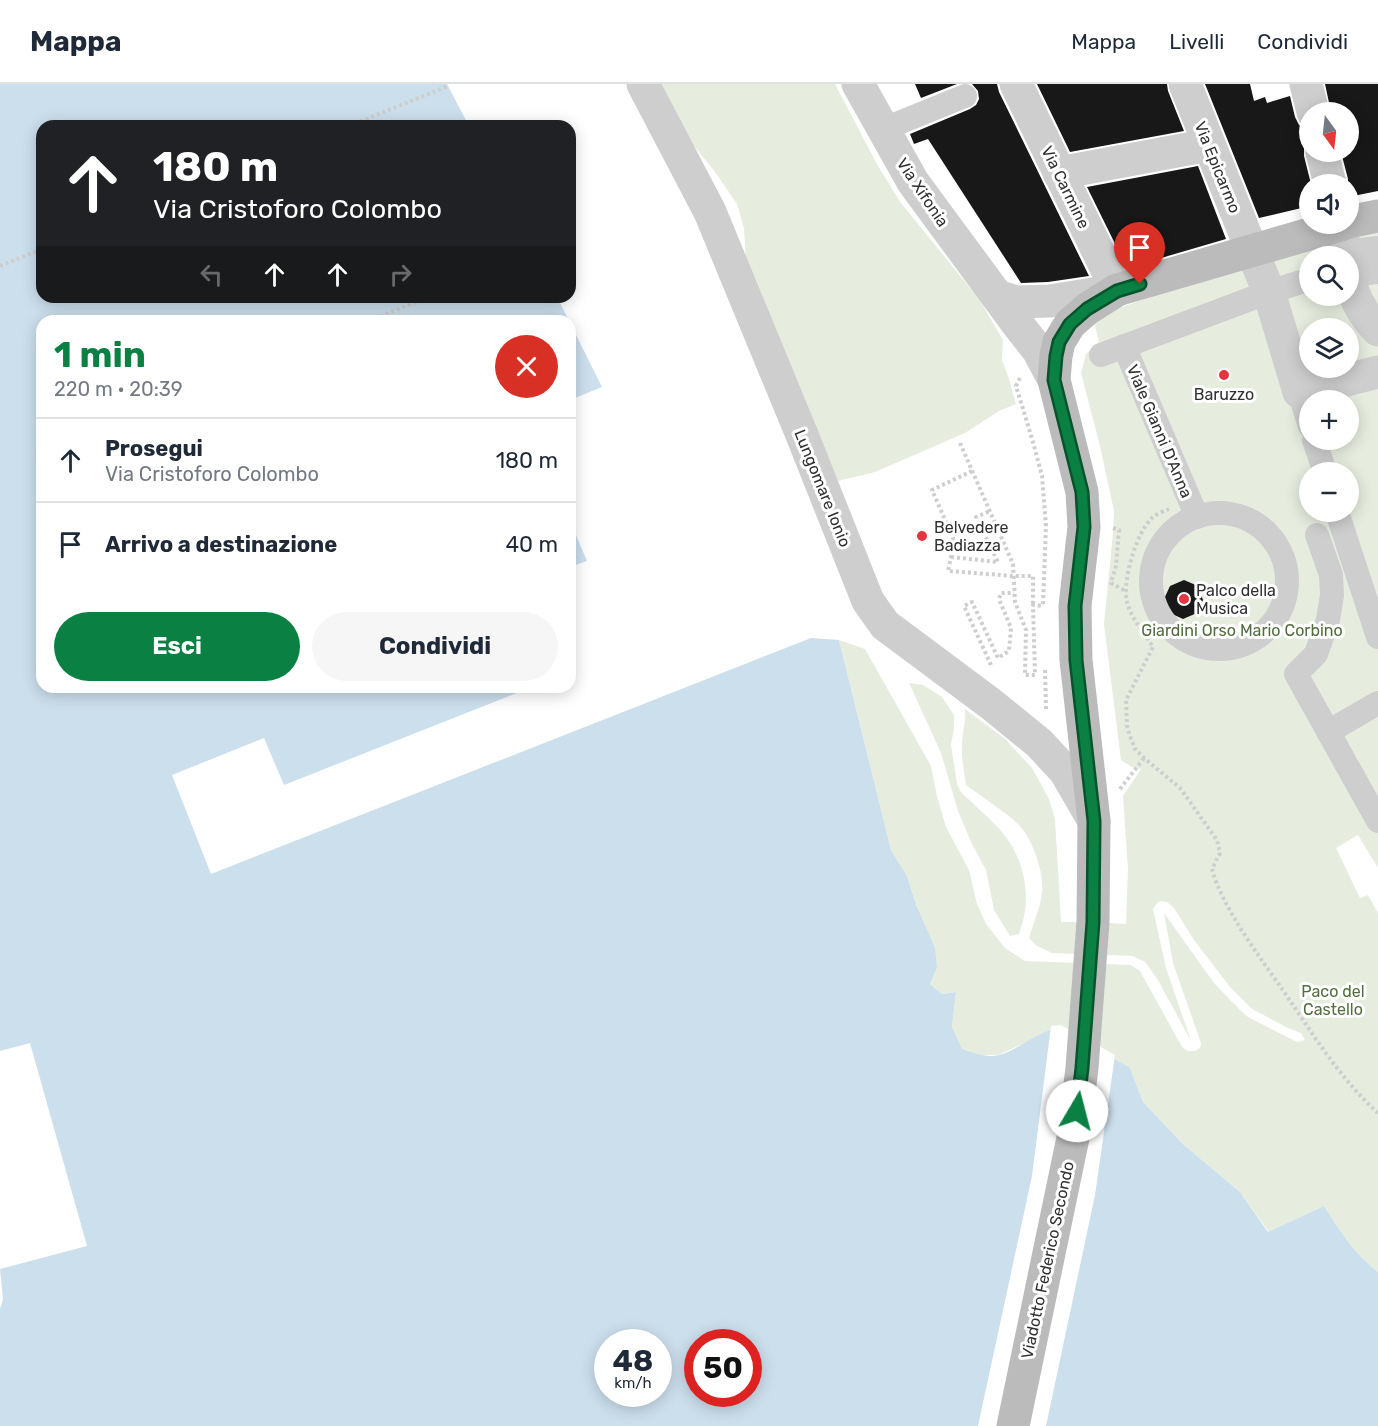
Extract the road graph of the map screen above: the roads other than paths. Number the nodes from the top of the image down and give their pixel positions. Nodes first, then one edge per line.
1 (643, 84) edge
2 (858, 84) edge
3 (1016, 84) edge
4 (1185, 84) edge
5 (1306, 84) edge
6 (965, 96) dead end
7 (1310, 102) edge
8 (884, 129) junction
9 (1209, 145) junction
10 (1059, 173) junction
11 (1378, 216) edge
12 (1347, 246) edge
13 (1359, 247) edge
14 (1299, 248) edge
15 (1378, 248) edge
16 (1252, 250) junction
17 (1359, 258) edge
18 (1378, 273) edge
19 (1299, 283) edge
20 (1117, 291) junction
21 (1269, 292) junction
22 (997, 296) junction
23 (1359, 303) edge
24 (1378, 330) edge
25 (1124, 346) junction
26 (1101, 355) dead end
27 (1377, 377) edge
28 (1054, 380) junction
29 (1309, 390) edge
30 (1299, 392) edge
31 (1193, 508) junction
32 (1334, 522) edge
33 (1340, 522) edge
34 (1317, 535) junction
35 (1280, 549) junction
36 (1378, 637) edge
37 (1378, 703) edge
38 (1328, 732) junction
39 (1369, 785) edge
40 (1094, 821) junction
41 (1378, 821) edge
42 (1013, 1426) edge

1 - 40 street, Lungomare Ionio
2 - 8 street, Via Xifonia
3 - 10 street, Via Carmine
4 - 9 street, Via Epicarmo
5 - 7 street
6 - 8 street
8 - 22 street, Via Xifonia
9 - 10 street
9 - 16 street, Via Epicarmo
10 - 20 street, Via Carmine
11 - 12 main road
13 - 15 street
14 - 16 main road
16 - 20 main road
16 - 21 street, Via Epicarmo
17 - 18 street
19 - 21 street
20 - 22 street
20 - 28 main road
21 - 25 street
21 - 30 street, Via Epicarmo
22 - 28 street, Via Xifonia
23 - 24 street
25 - 26 street
25 - 31 street, Viale Gianni D'Anna
27 - 29 street
28 - 40 main road, Viadotto Federico Secondo
31 - 35 street
31 - 35 street
32 - 34 street
33 - 36 street
34 - 35 street
34 - 38 street
37 - 38 street
38 - 39 street
39 - 41 street
40 - 42 main road, Viadotto Federico Secondo

